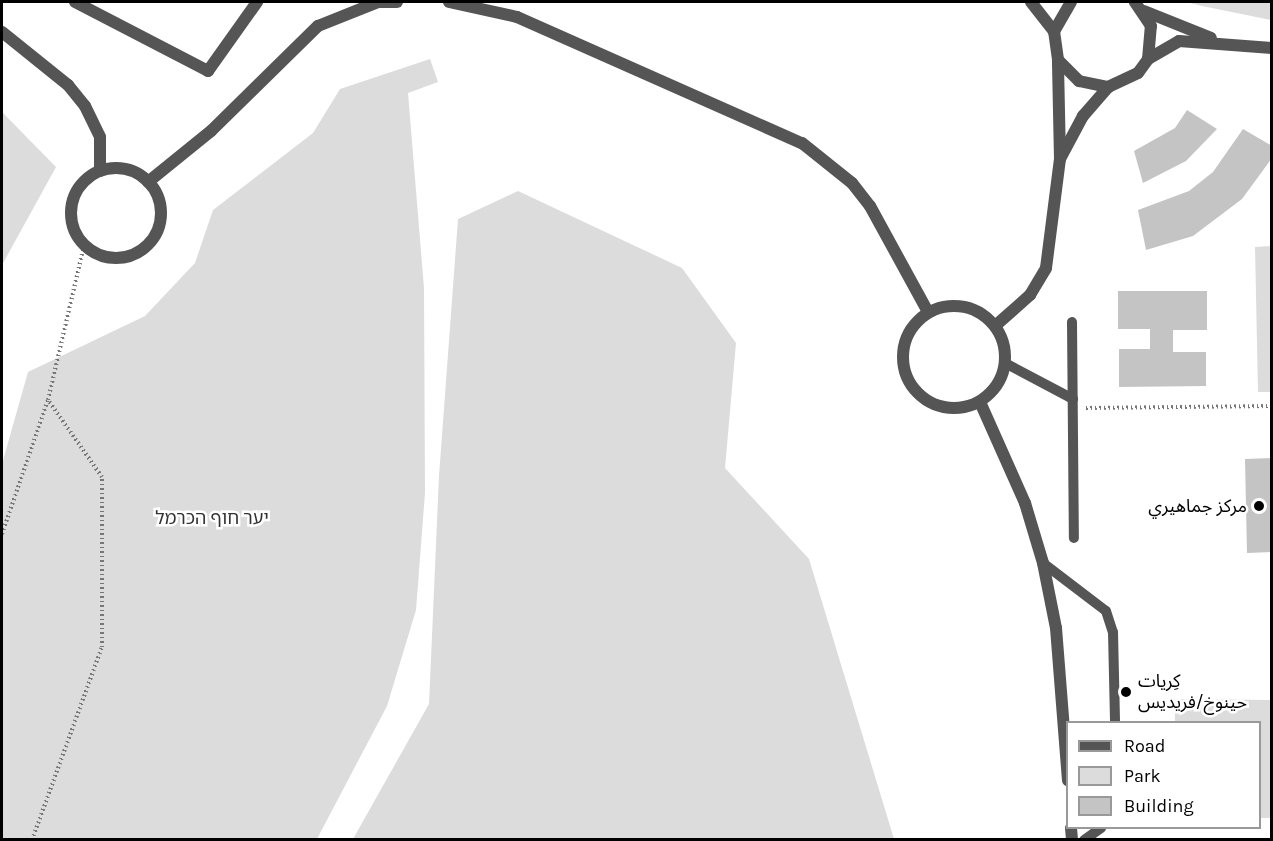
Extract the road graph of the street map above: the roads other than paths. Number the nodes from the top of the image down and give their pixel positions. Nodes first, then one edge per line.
1 (75, 2) edge
2 (257, 2) edge
3 (397, 2) edge
4 (448, 2) edge
5 (1031, 2) edge
6 (1071, 2) edge
7 (1139, 6) edge
8 (2, 32) edge
9 (1054, 32) junction
10 (1218, 41) junction
11 (1272, 48) edge
12 (1148, 59) junction
13 (1058, 60) junction
14 (1108, 87) junction
15 (1060, 159) junction
16 (100, 171) junction
17 (148, 182) junction
18 (928, 312) junction
19 (1072, 322) dead end
20 (995, 326) junction
21 (1005, 363) junction
22 (980, 402) junction
23 (1072, 404) junction
24 (1074, 538) dead end
25 (1043, 563) junction
26 (1115, 721) edge
27 (1066, 756) edge
28 (1100, 829) edge
29 (1084, 840) edge

1 - 2 street
3 - 17 street
4 - 18 street
5 - 9 street
6 - 9 street
7 - 10 street
7 - 12 street
8 - 16 street
9 - 13 street
10 - 11 street
10 - 12 street
12 - 14 street
13 - 14 street
13 - 15 street
14 - 15 street
15 - 20 street
16 - 17 street
16 - 17 street
18 - 20 street
18 - 22 street
19 - 23 lane
20 - 21 street
21 - 22 street
21 - 23 lane
22 - 25 street
23 - 24 lane
25 - 26 lane
25 - 27 street
28 - 29 lane

